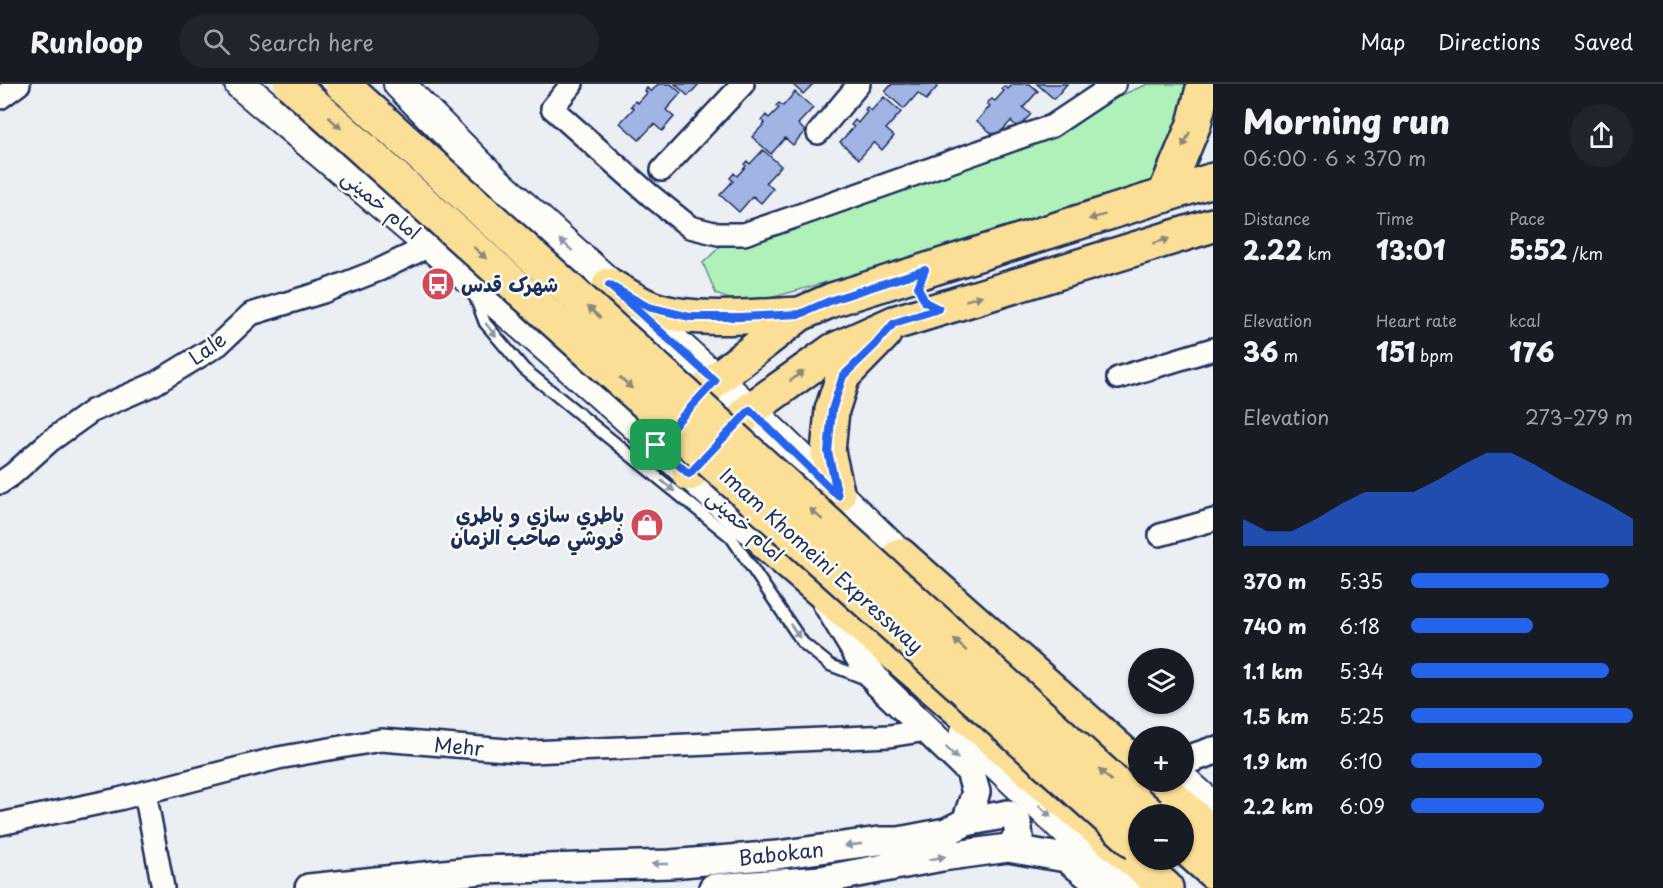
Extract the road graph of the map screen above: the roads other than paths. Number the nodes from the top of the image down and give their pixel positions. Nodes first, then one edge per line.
1 (19, 84) edge
2 (240, 84) edge
3 (291, 84) edge
4 (342, 84) edge
5 (572, 84) edge
6 (743, 84) edge
7 (859, 84) edge
8 (1115, 84) edge
9 (1204, 84) edge
10 (399, 85) edge
11 (1213, 88) edge
12 (0, 98) edge
13 (818, 133) dead end
14 (336, 165) junction
15 (663, 170) dead end
16 (1213, 180) edge
17 (1164, 196) junction
18 (1213, 225) edge
19 (431, 245) junction
20 (925, 270) junction
21 (467, 277) junction
22 (609, 285) junction
23 (939, 309) junction
24 (800, 314) junction
25 (894, 323) junction
26 (1213, 349) edge
27 (1118, 378) dead end
28 (715, 381) junction
29 (750, 410) junction
30 (656, 445) junction
31 (689, 474) junction
32 (0, 483) edge
33 (838, 496) junction
34 (1213, 520) edge
35 (1160, 535) dead end
36 (767, 544) junction
37 (900, 555) junction
38 (822, 596) junction
39 (879, 684) junction
40 (927, 730) junction
41 (1128, 736) edge
42 (1213, 751) edge
43 (1128, 757) edge
44 (1194, 758) edge
45 (1194, 790) edge
46 (145, 792) junction
47 (1167, 792) edge
48 (1138, 804) edge
49 (1213, 807) edge
50 (966, 822) junction
51 (0, 824) edge
52 (1213, 834) edge
53 (1128, 836) edge
54 (1008, 848) junction
55 (1194, 855) edge
56 (1166, 870) edge
57 (1213, 872) edge
58 (163, 888) edge
59 (309, 888) edge
60 (713, 888) edge
61 (1104, 888) edge
62 (1129, 888) edge
63 (1166, 888) edge
64 (1187, 888) edge

1 - 12 street
2 - 14 main road, امام خمینی
3 -> 53 main road, Imam Khomeini Expressway, bridge
48 -> 4 main road, Imam Khomeini Expressway, bridge
5 - 8 street
6 - 15 street
7 - 13 street
9 - 11 street
9 -> 17 main road
10 - 14 main road
22 -> 10 main road
14 - 19 main road, امام خمینی
16 - 17 main road
17 -> 20 main road
23 -> 18 main road
19 - 21 main road, امام خمینی
19 - 32 street, Lale
20 - 23 main road
20 - 24 main road
21 - 30 main road, امام خمینی
21 -> 39 lane
22 - 24 main road
22 - 28 main road
23 - 25 main road
24 - 28 main road
29 -> 25 main road
25 - 33 main road
26 - 27 street
28 - 29 main road
28 - 30 main road
29 - 31 main road
29 - 33 main road
30 - 31 main road, امام خمینی
31 - 36 main road, امام خمینی
33 - 37 main road
34 - 35 street
36 - 38 main road, امام خمینی
36 - 63 main road
37 - 41 main road
37 - 43 main road
38 - 39 street
38 -> 62 main road, امام خمینی
39 - 40 street
40 - 46 street, Mehr
40 -> 50 street
42 - 44 street
45 - 49 main road
46 - 51 street, Mehr
46 - 58 street
47 - 52 main road
50 - 54 street, Babokan
50 -> 59 street, Babokan
60 -> 54 street, Babokan
54 - 61 street, Babokan
55 - 57 main road
56 - 64 main road

